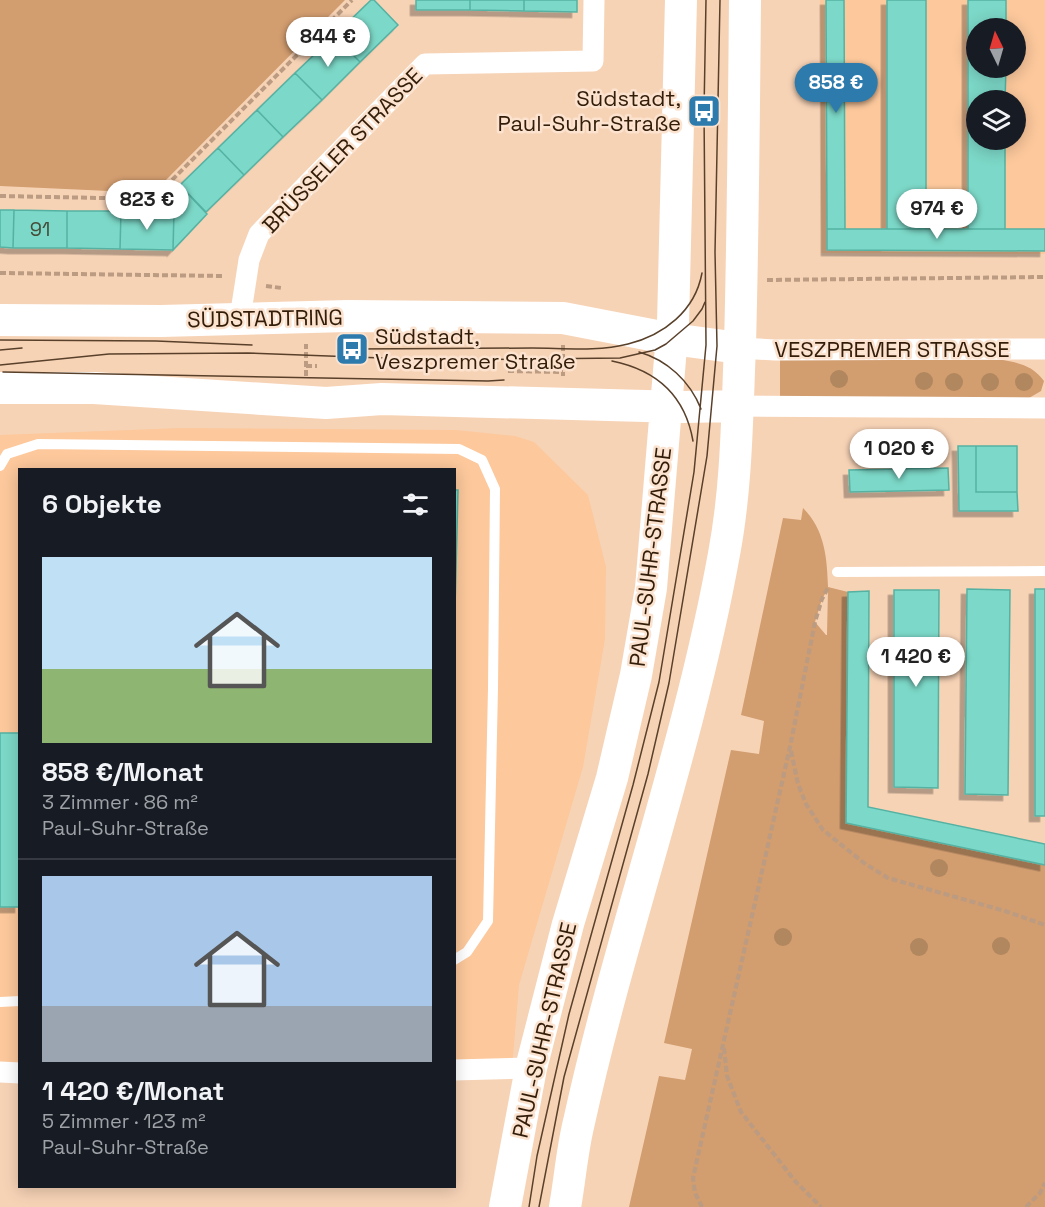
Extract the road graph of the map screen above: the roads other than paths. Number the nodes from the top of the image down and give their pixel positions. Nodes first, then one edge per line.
1 (594, 0) edge
2 (681, 0) edge
3 (745, 0) edge
4 (240, 318) junction
5 (0, 320) edge
6 (672, 339) junction
7 (739, 348) junction
8 (1045, 349) edge
9 (0, 388) edge
10 (668, 406) junction
11 (738, 406) junction
12 (1045, 408) edge
13 (0, 466) edge
14 (1045, 571) edge
15 (837, 572) road end
16 (456, 959) edge
17 (18, 1000) edge
18 (0, 1002) edge
19 (531, 1068) junction
20 (456, 1070) edge
21 (0, 1072) edge
22 (18, 1073) edge
23 (505, 1207) edge
24 (565, 1207) edge

1 - 4 street, BRÜSSELER STRASSE
2 - 6 street, PAUL-SUHR-STRASSE
3 - 7 street
4 - 5 street, SÜDSTADTRING
4 - 6 street, SÜDSTADTRING
6 - 7 street, SÜDSTADTRING
6 - 10 street, PAUL-SUHR-STRASSE
7 - 8 street, VESZPREMER STRASSE
7 - 11 street
9 - 10 street
10 - 11 street
10 - 19 street, PAUL-SUHR-STRASSE
11 - 12 street
11 - 24 street
13 - 16 lane
14 - 15 lane
17 - 18 lane
19 - 20 street
19 - 23 street, PAUL-SUHR-STRASSE
21 - 22 street

